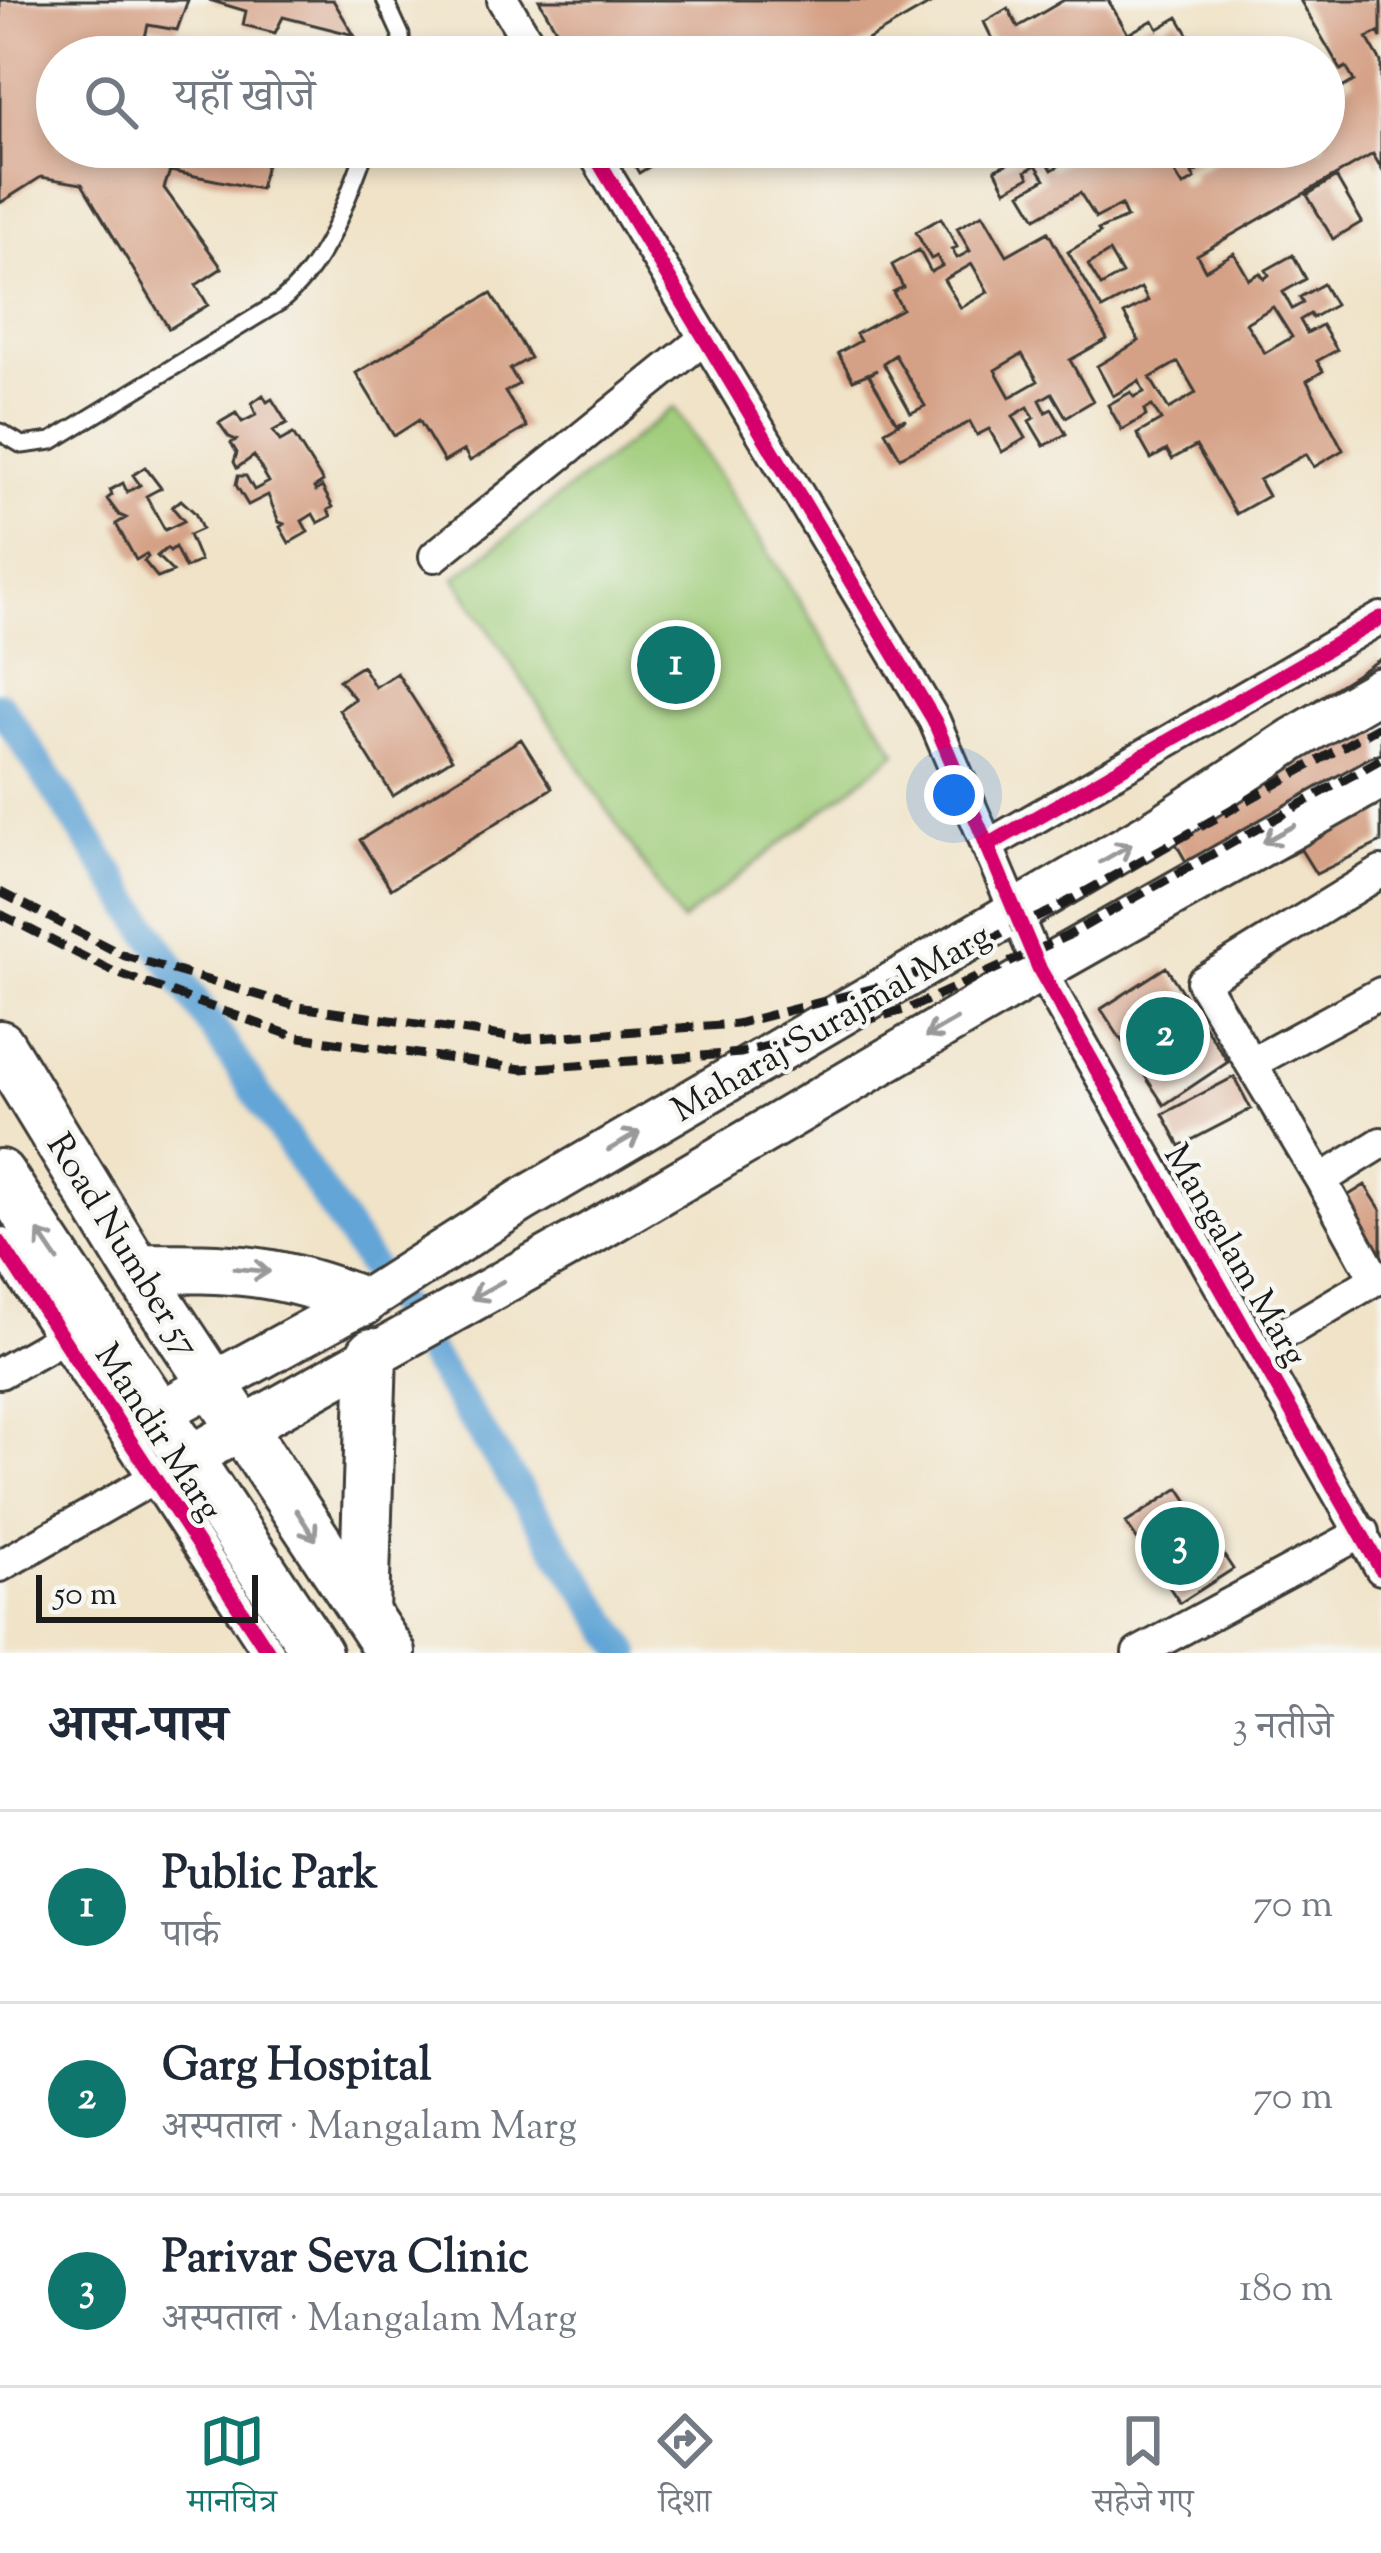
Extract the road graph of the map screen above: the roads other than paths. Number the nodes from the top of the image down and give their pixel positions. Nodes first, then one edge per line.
1 (385, 0) edge
2 (502, 0) edge
3 (401, 36) edge
4 (524, 36) edge
5 (359, 168) edge
6 (603, 168) edge
7 (704, 338) junction
8 (0, 432) edge
9 (435, 556) dead end
10 (1381, 618) edge
11 (1381, 688) edge
12 (1381, 777) edge
13 (987, 846) junction
14 (1381, 872) edge
15 (1015, 913) junction
16 (1040, 970) junction
17 (1381, 993) edge
18 (0, 1045) edge
19 (1252, 1063) junction
20 (1381, 1143) edge
21 (1321, 1180) junction
22 (3, 1188) edge
23 (0, 1243) edge
24 (136, 1268) junction
25 (1378, 1278) edge
26 (366, 1300) junction
27 (80, 1328) junction
28 (1292, 1329) dead end
29 (372, 1353) junction
30 (0, 1373) edge
31 (212, 1383) junction
32 (159, 1413) junction
33 (242, 1428) junction
34 (172, 1468) junction
35 (1363, 1532) junction
36 (0, 1566) edge
37 (1381, 1569) edge
38 (364, 1612) junction
39 (269, 1653) edge
40 (317, 1653) edge
41 (391, 1653) edge
42 (1138, 1653) edge

1 - 3 lane
2 - 4 street
5 - 8 lane
6 - 7 street, Mangalam Marg
7 - 9 street
7 - 13 street, Mangalam Marg
10 - 13 street
15 -> 11 main road, Maharaj Surajmal Marg
12 -> 16 main road, Maharaj Surajmal Marg
13 - 15 street, Mangalam Marg
14 - 19 street
15 - 16 street, Mangalam Marg
26 -> 15 main road, Maharaj Surajmal Marg
16 -> 29 main road, Maharaj Surajmal Marg
16 - 35 street, Mangalam Marg
17 - 19 street
18 - 24 main road, Road Number 57
19 - 21 street
20 - 21 street
21 - 25 street
27 -> 22 main road, Road Number 57
23 - 27 street, Mandir Marg
24 -> 26 main road
24 - 31 main road, Road Number 57
25 - 28 street
26 - 31 main road, Maharaj Surajmal Marg
27 - 30 street
27 - 32 main road, Road Number 57
27 - 34 street, Mandir Marg
29 - 33 main road, Maharaj Surajmal Marg
29 - 38 main road
31 - 32 main road, Maharaj Surajmal Marg
31 - 33 main road, Road Number 57
32 - 34 main road, Road Number 57
33 - 34 main road, Maharaj Surajmal Marg
33 -> 38 main road, Road Number 57
34 - 36 street
34 - 39 street, Mandir Marg
34 - 40 main road, Road Number 57
35 - 37 street, Mangalam Marg
35 - 42 street
38 - 41 main road, Road Number 57

